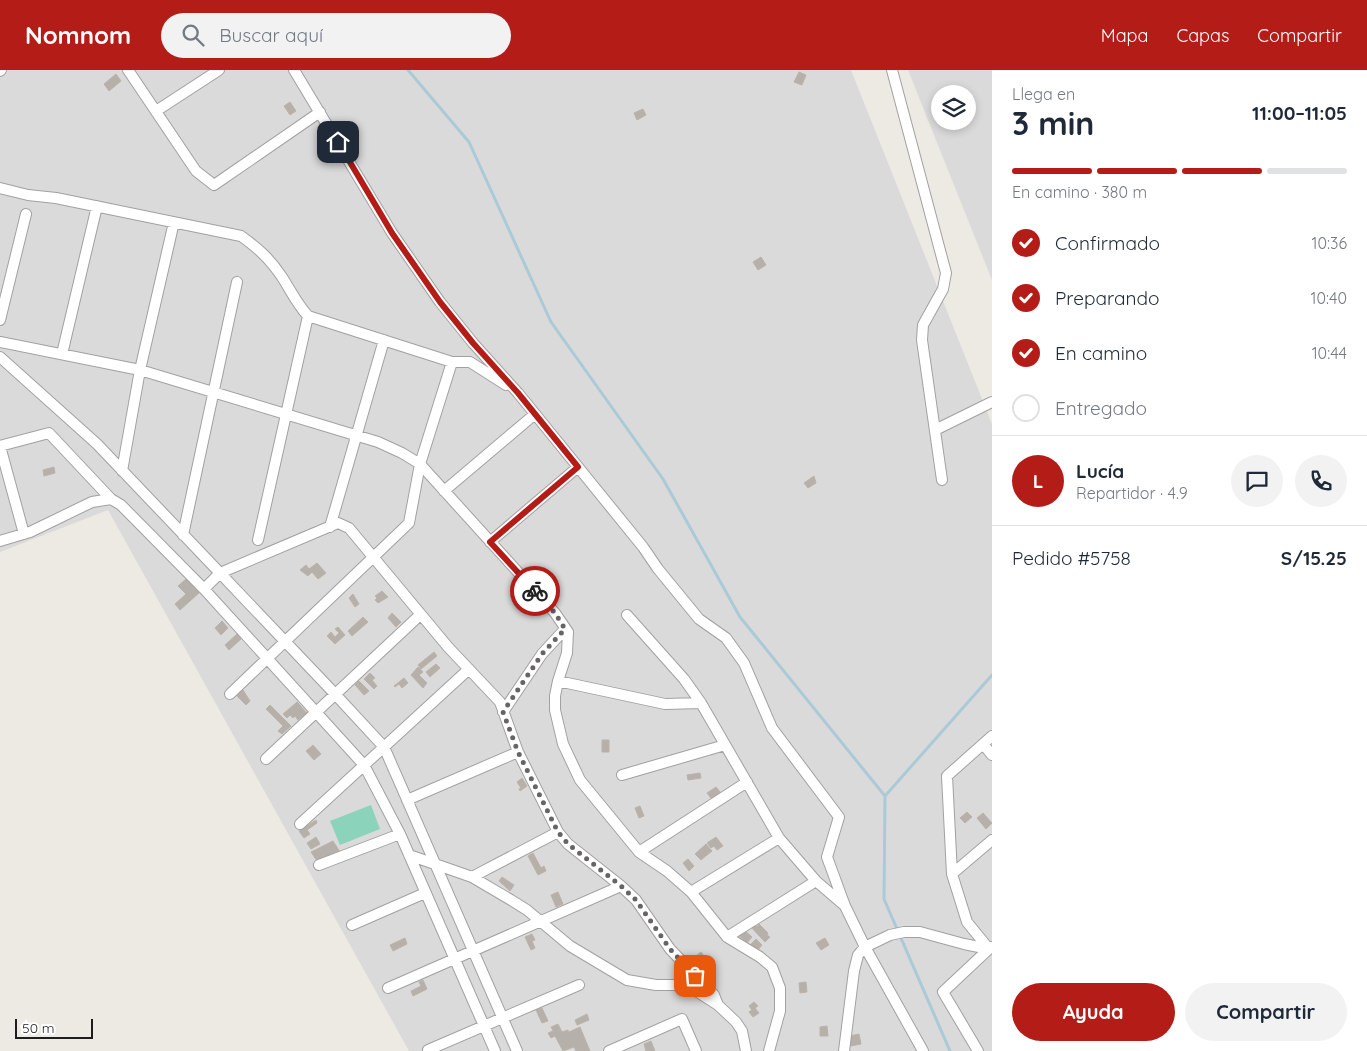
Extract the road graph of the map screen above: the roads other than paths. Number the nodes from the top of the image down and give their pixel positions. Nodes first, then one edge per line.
1 (128, 70) edge
2 (218, 70) edge
3 (294, 70) edge
4 (892, 70) edge
5 (156, 111) junction
6 (320, 112) junction
7 (0, 188) edge
8 (97, 206) junction
9 (26, 214) dead end
10 (174, 222) junction
11 (237, 282) dead end
12 (308, 316) junction
13 (0, 320) edge
14 (384, 340) junction
15 (0, 342) edge
16 (62, 354) junction
17 (0, 357) edge
18 (452, 362) junction
19 (140, 370) junction
20 (214, 392) junction
21 (518, 393) junction
22 (992, 402) edge
23 (286, 414) junction
24 (535, 414) junction
25 (935, 430) junction
26 (357, 435) junction
27 (0, 446) edge
28 (420, 464) junction
29 (578, 467) junction
30 (122, 471) junction
31 (942, 480) dead end
32 (444, 491) junction
33 (111, 499) junction
34 (330, 527) junction
35 (24, 534) junction
36 (183, 535) junction
37 (258, 540) dead end
38 (0, 541) edge
39 (490, 542) junction
40 (374, 557) junction
41 (220, 573) junction
42 (204, 589) junction
43 (420, 614) junction
44 (627, 615) dead end
45 (565, 629) junction
46 (285, 642) junction
47 (267, 658) junction
48 (469, 669) junction
49 (558, 681) junction
50 (230, 694) dead end
51 (335, 694) junction
52 (701, 703) junction
53 (316, 712) junction
54 (503, 712) junction
55 (992, 736) edge
56 (983, 744) junction
57 (726, 745) junction
58 (384, 748) junction
59 (518, 752) junction
60 (992, 755) edge
61 (266, 758) dead end
62 (364, 766) junction
63 (622, 775) dead end
64 (747, 782) junction
65 (407, 800) junction
66 (300, 824) dead end
67 (558, 832) junction
68 (400, 834) junction
69 (779, 838) junction
70 (992, 840) edge
71 (638, 852) junction
72 (409, 855) junction
73 (434, 863) junction
74 (319, 865) dead end
75 (952, 874) junction
76 (472, 877) junction
77 (816, 881) junction
78 (621, 886) junction
79 (425, 892) junction
80 (691, 892) junction
81 (845, 906) junction
82 (540, 921) junction
83 (352, 925) dead end
84 (727, 937) junction
85 (865, 947) junction
86 (991, 949) edge
87 (473, 951) junction
88 (454, 959) junction
89 (579, 986) dead end
90 (388, 988) dead end
91 (718, 1005) junction
92 (502, 1018) junction
93 (484, 1026) junction
94 (428, 1050) edge
95 (495, 1051) edge
96 (517, 1051) edge
97 (610, 1051) edge
98 (696, 1051) edge
99 (746, 1051) edge
100 (768, 1051) edge
101 (844, 1051) edge
102 (923, 1051) edge
103 (978, 1051) edge

1 - 5 street
2 - 5 street
3 - 6 street
4 - 25 street
5 - 6 street
6 - 21 street
7 - 8 street
8 - 10 street
8 - 16 street
9 - 13 street
10 - 12 street
10 - 19 street
11 - 20 street
12 - 14 street
12 - 23 street
14 - 18 street
14 - 26 street
15 - 16 street
16 - 19 street
17 - 30 street
18 - 21 street
18 - 28 street
19 - 20 street
19 - 30 street
20 - 23 street
20 - 36 street
21 - 24 street
22 - 25 street
23 - 26 street
23 - 37 street
24 - 29 street
24 - 32 street
25 - 31 street
26 - 28 street
26 - 34 street
27 - 33 street
27 - 35 street
28 - 32 street
28 - 40 street
29 - 39 street
29 - 81 street
30 - 36 street
32 - 39 street
33 - 35 street
33 - 42 street
34 - 40 street
34 - 41 street
35 - 38 street
36 - 41 street
39 - 45 street
40 - 43 street
40 - 46 street
41 - 42 street
41 - 46 street
42 - 47 street
43 - 48 street
43 - 51 street
44 - 52 street
45 - 49 street
45 - 54 street
46 - 47 street
46 - 51 street
47 - 50 street
47 - 53 street
48 - 54 street
48 - 58 street
49 - 52 street
49 - 71 street
51 - 53 street
51 - 58 street
52 - 57 street
53 - 61 street
53 - 62 street
54 - 59 street
55 - 56 street
56 - 60 street
56 - 75 street
57 - 63 street
57 - 64 street
58 - 62 street
58 - 65 street
59 - 65 street
59 - 67 street
62 - 66 street
62 - 68 street
64 - 69 street
64 - 71 street
65 - 73 street
67 - 76 street
67 - 78 street
68 - 72 street
68 - 74 street
69 - 77 street
69 - 80 street
70 - 75 street
71 - 80 street
72 - 73 street
72 - 79 street
73 - 76 street
73 - 87 street
75 - 86 street
76 - 82 street
77 - 81 street
77 - 84 street
78 - 82 street
78 - 91 street
79 - 83 street
79 - 88 street
80 - 84 street
81 - 85 street
82 - 87 street
82 - 91 street
84 - 100 street
85 - 86 street
85 - 101 street
85 - 102 street
86 - 103 street
87 - 88 street
87 - 92 street
88 - 90 street
88 - 93 street
89 - 92 street
91 - 99 street
92 - 93 street
92 - 96 street
93 - 94 street
93 - 95 street
97 - 98 street

